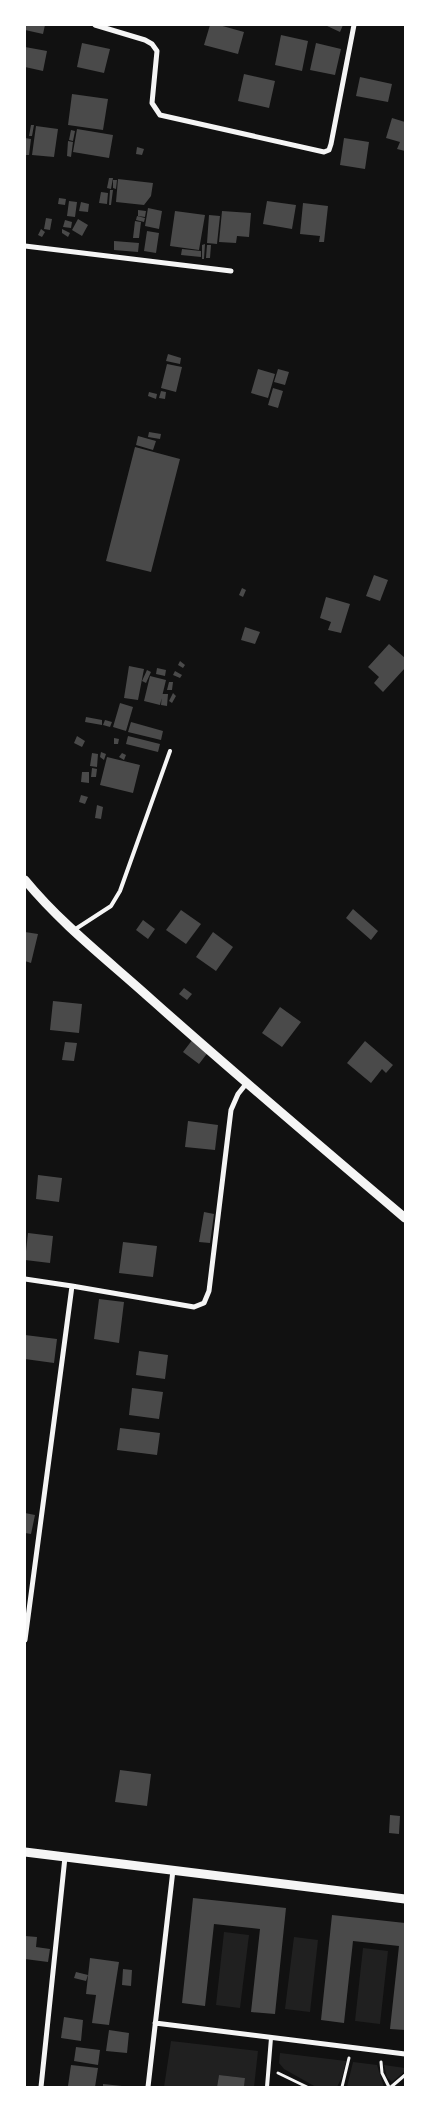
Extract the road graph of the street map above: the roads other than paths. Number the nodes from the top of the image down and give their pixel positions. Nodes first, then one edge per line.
1 (95, 25) edge
2 (354, 25) edge
3 (114, 27) edge
4 (25, 246) edge
5 (231, 271) dead end
6 (170, 751) dead end
7 (25, 880) edge
8 (74, 930) junction
9 (246, 1084) junction
10 (405, 1218) edge
11 (25, 1279) edge
12 (72, 1286) junction
13 (25, 1640) edge
14 (25, 1852) edge
15 (65, 1857) junction
16 (174, 1870) junction
17 (405, 1899) edge
18 (155, 2023) junction
19 (271, 2038) junction
20 (405, 2054) edge
21 (41, 2087) edge
22 (148, 2087) edge
23 (267, 2087) edge

1 - 3 street
2 - 3 street
4 - 5 street
6 - 8 lane
7 - 8 street
8 - 9 street
9 - 10 street
9 - 12 street
11 - 12 street
12 - 13 street
14 - 15 street
15 - 16 street
15 - 21 street
16 - 17 street
16 - 18 street
18 - 19 street
18 - 22 street
19 - 20 street
19 - 23 lane

